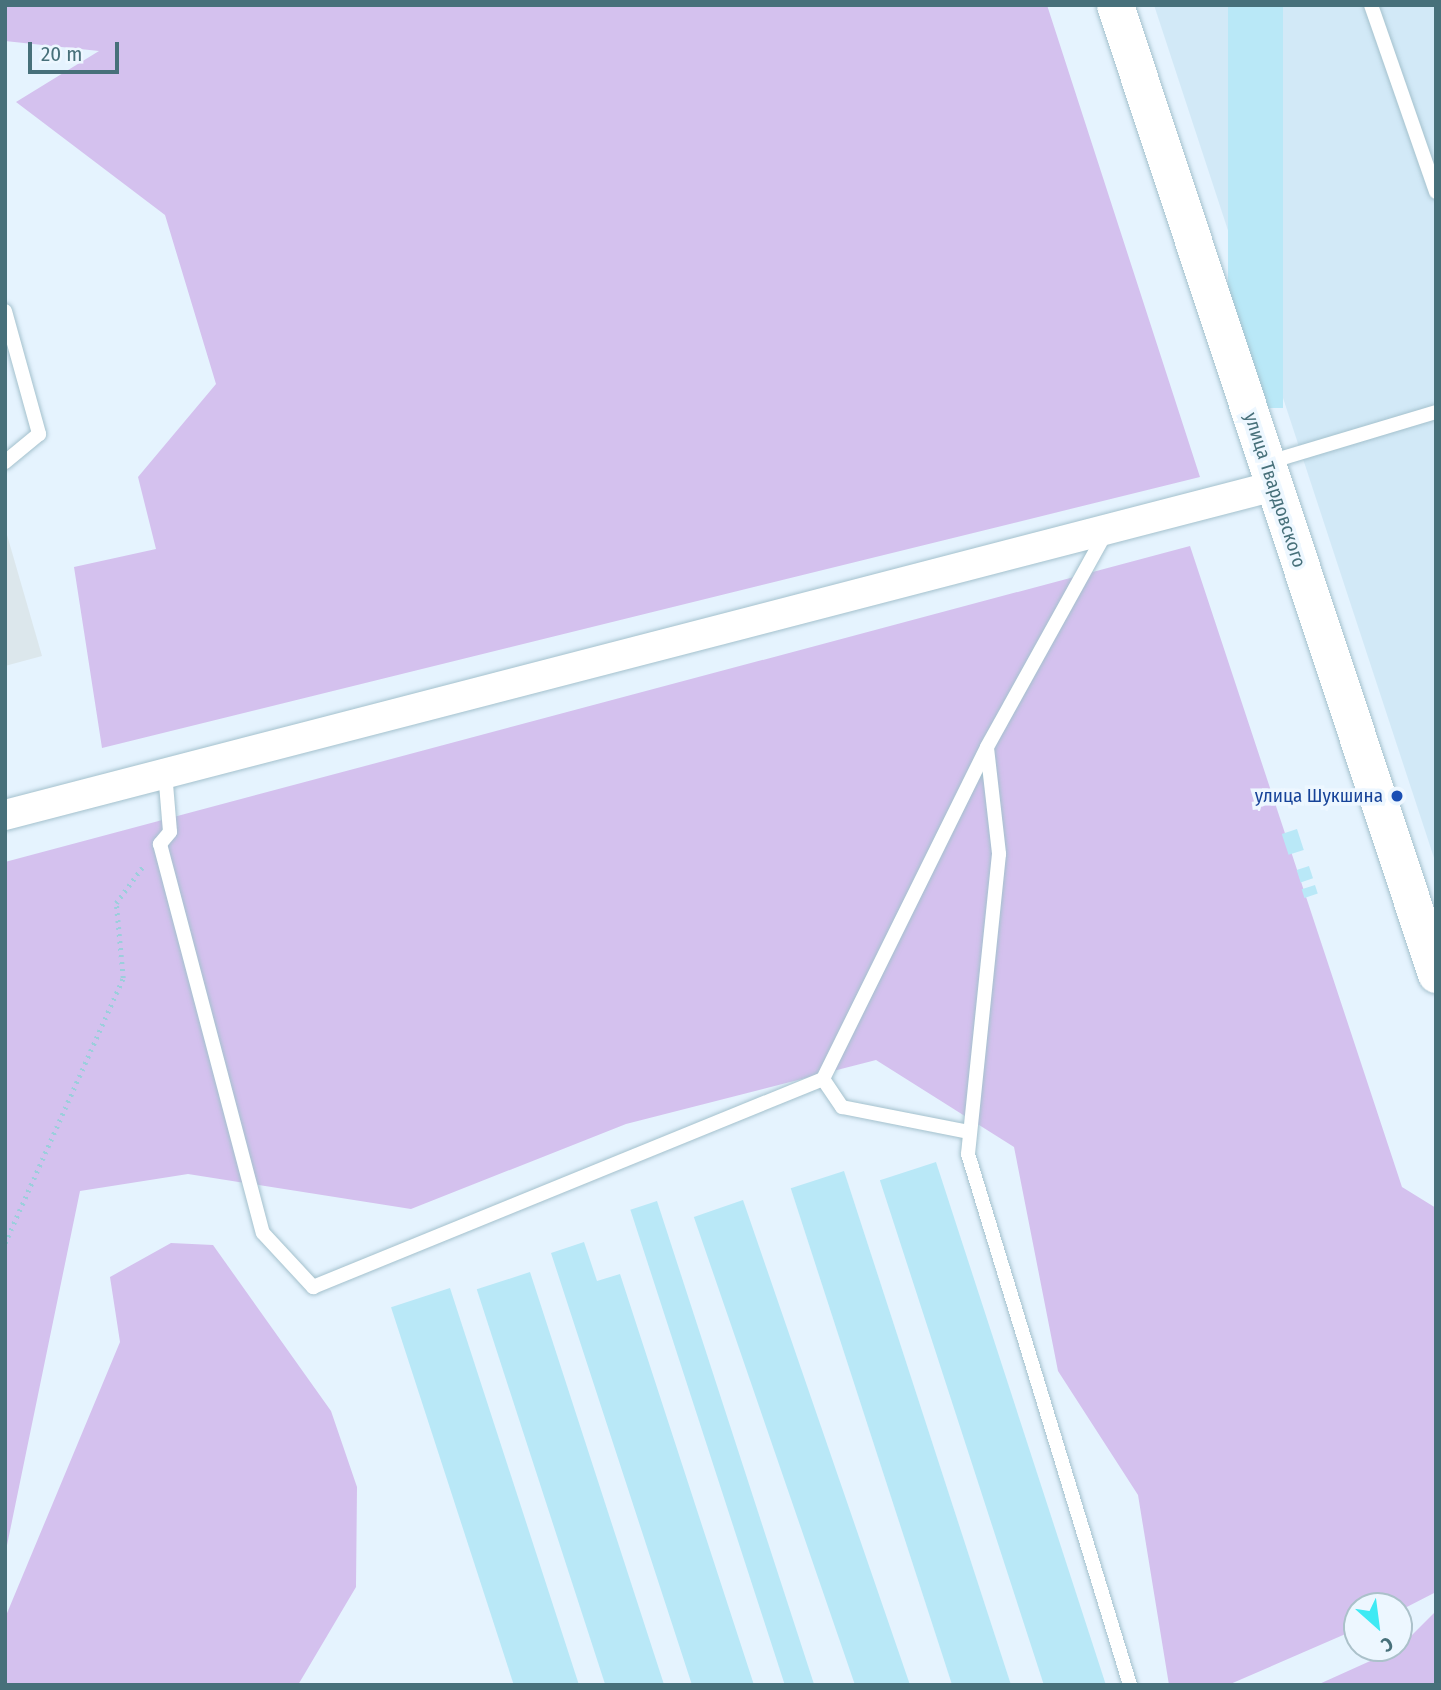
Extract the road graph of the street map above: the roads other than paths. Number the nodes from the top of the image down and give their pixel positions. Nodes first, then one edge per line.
1 (1115, 5) edge
2 (1371, 5) edge
3 (1435, 189) edge
4 (5, 311) edge
5 (1436, 412) edge
6 (5, 462) edge
7 (1270, 474) junction
8 (1107, 532) junction
9 (987, 747) junction
10 (165, 772) junction
11 (5, 815) edge
12 (1436, 974) edge
13 (822, 1079) junction
14 (970, 1132) junction
15 (1130, 1685) edge

1 - 7 street, улица Твардовского
2 - 3 lane
4 - 6 lane
5 - 7 lane
7 - 8 street
7 - 12 street, улица Твардовского
8 - 9 lane
8 - 10 street
9 - 13 lane
9 - 14 lane
10 - 11 street
10 - 13 lane
13 - 14 lane
14 - 15 lane

